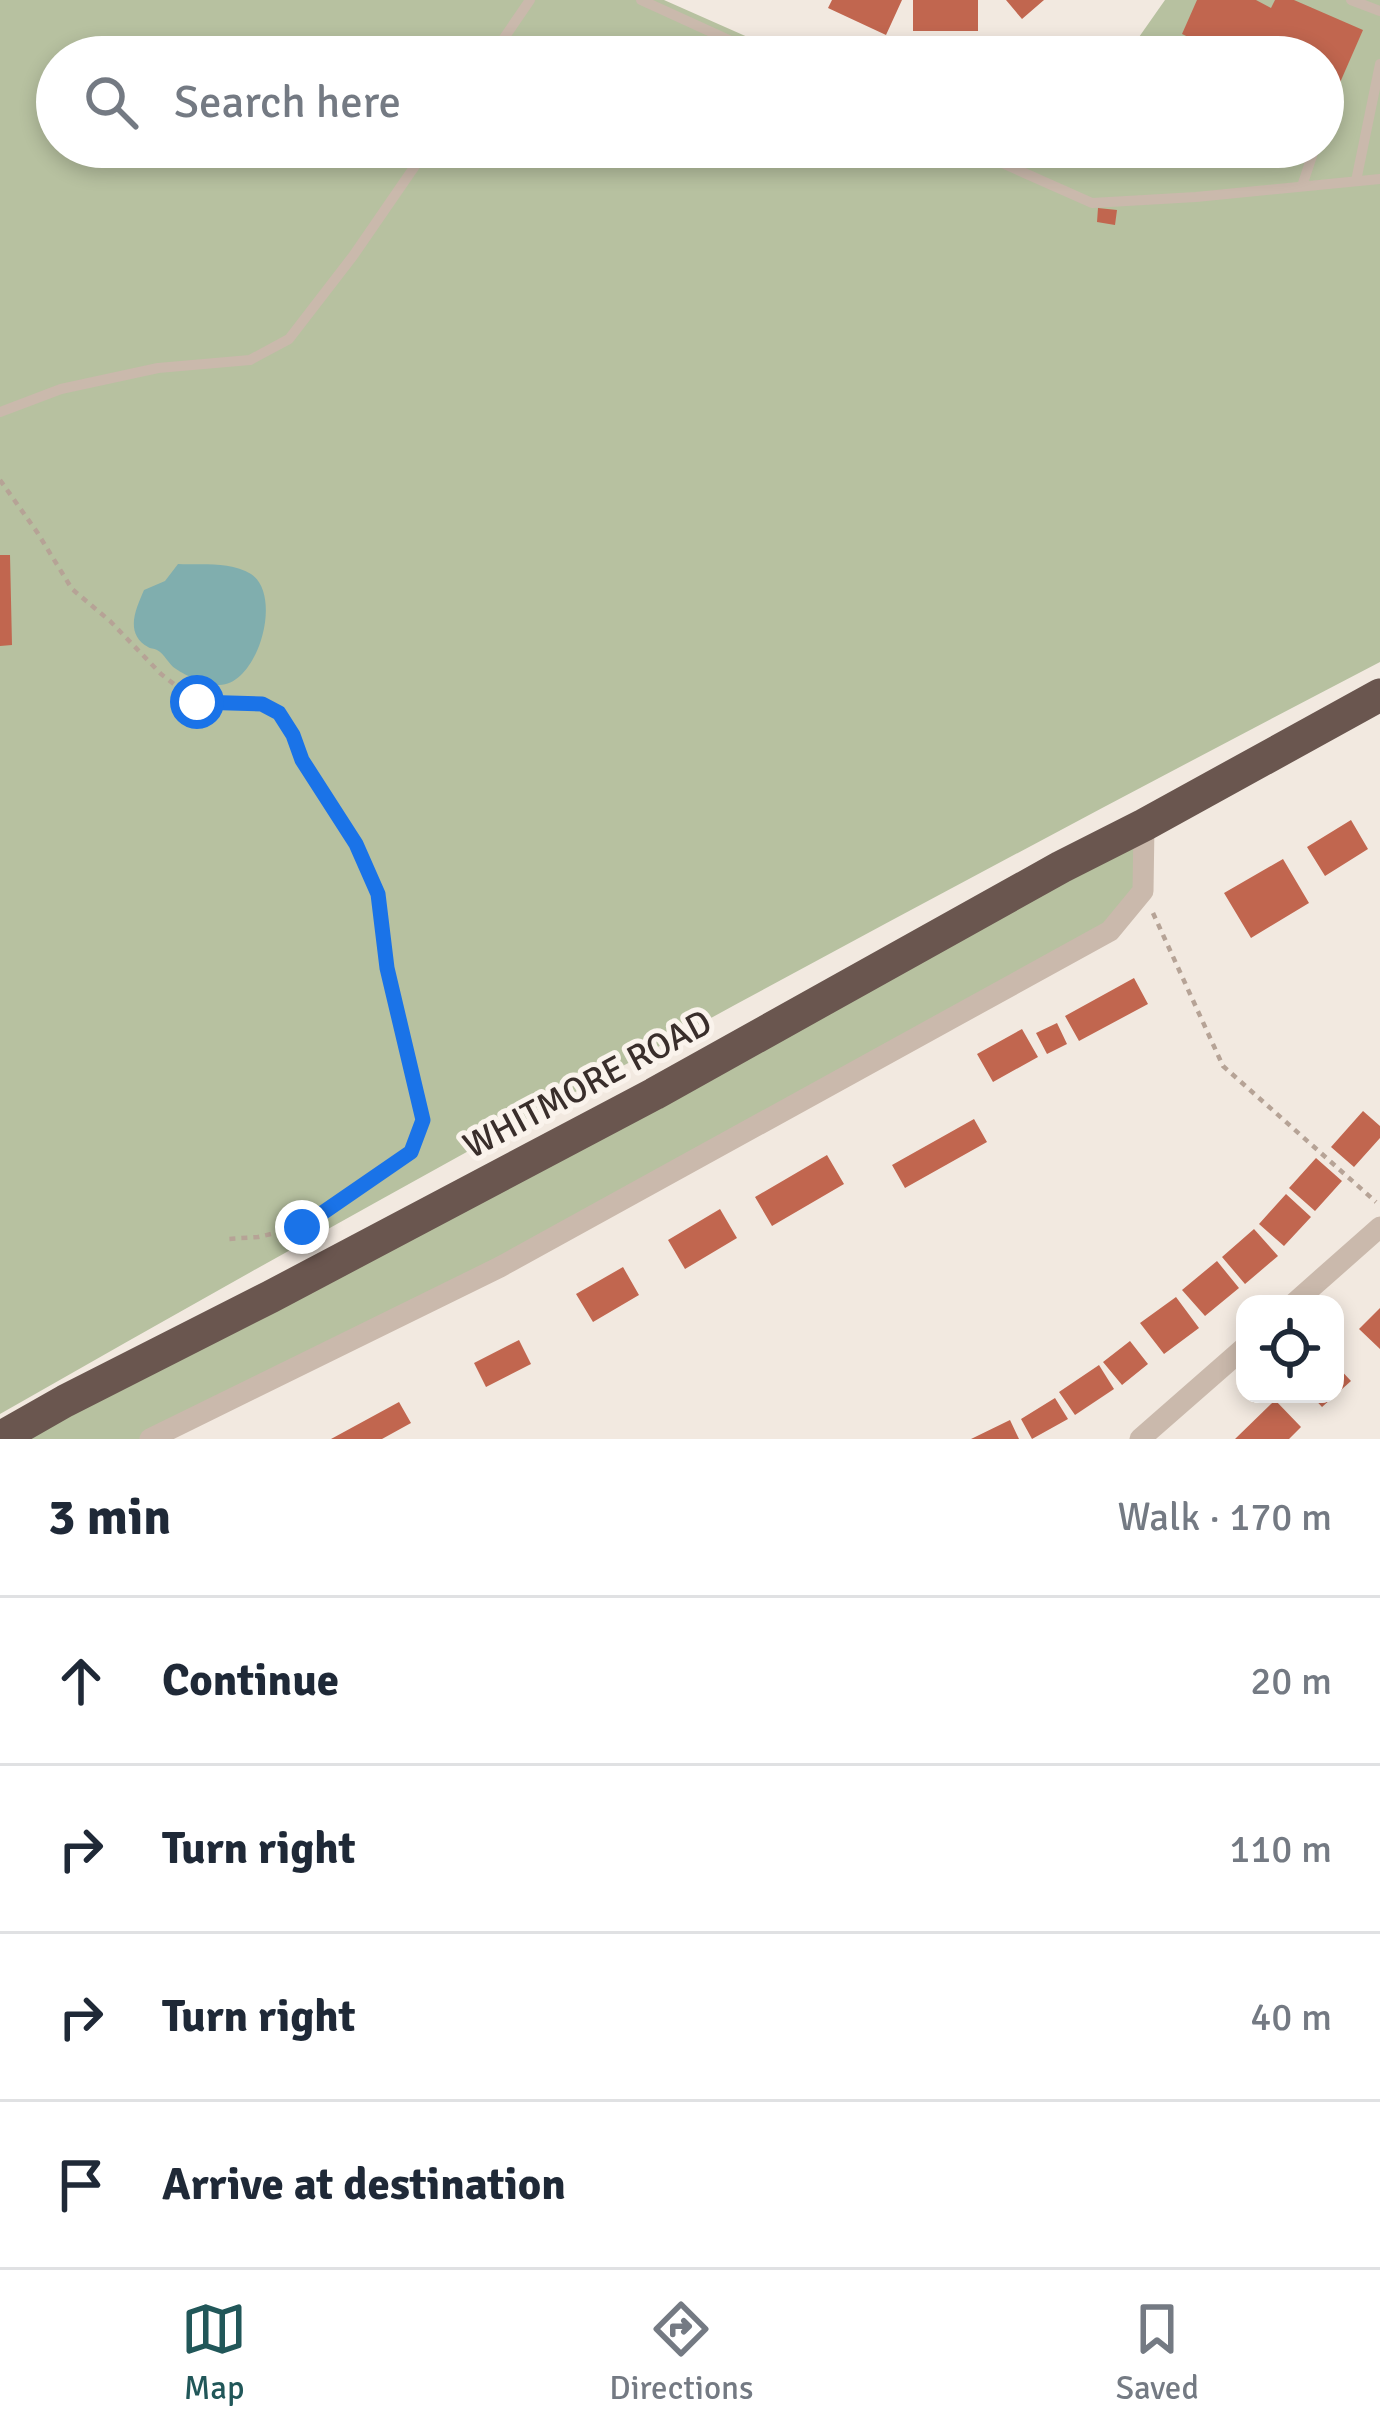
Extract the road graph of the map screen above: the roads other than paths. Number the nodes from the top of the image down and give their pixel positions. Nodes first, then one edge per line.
1 (530, 0) edge
2 (641, 0) edge
3 (1351, 0) edge
4 (1380, 11) edge
5 (505, 36) edge
6 (720, 36) edge
7 (1380, 64) edge
8 (414, 168) edge
9 (1013, 168) edge
10 (1308, 168) edge
11 (1380, 179) edge
12 (1356, 181) junction
13 (1302, 186) junction
14 (0, 412) edge
15 (1380, 695) edge
16 (1144, 825) junction
17 (1380, 1227) edge
18 (1303, 1295) edge
19 (1236, 1355) edge
20 (0, 1438) edge
21 (1146, 1438) edge
22 (150, 1439) edge

1 - 5 lane
2 - 6 lane
3 - 4 lane
7 - 12 lane
8 - 14 lane
9 - 13 lane
10 - 13 lane
11 - 12 lane
12 - 13 lane
15 - 16 highway, WHITMORE ROAD
16 - 20 highway, WHITMORE ROAD
16 - 22 street
17 - 18 street
19 - 21 street

